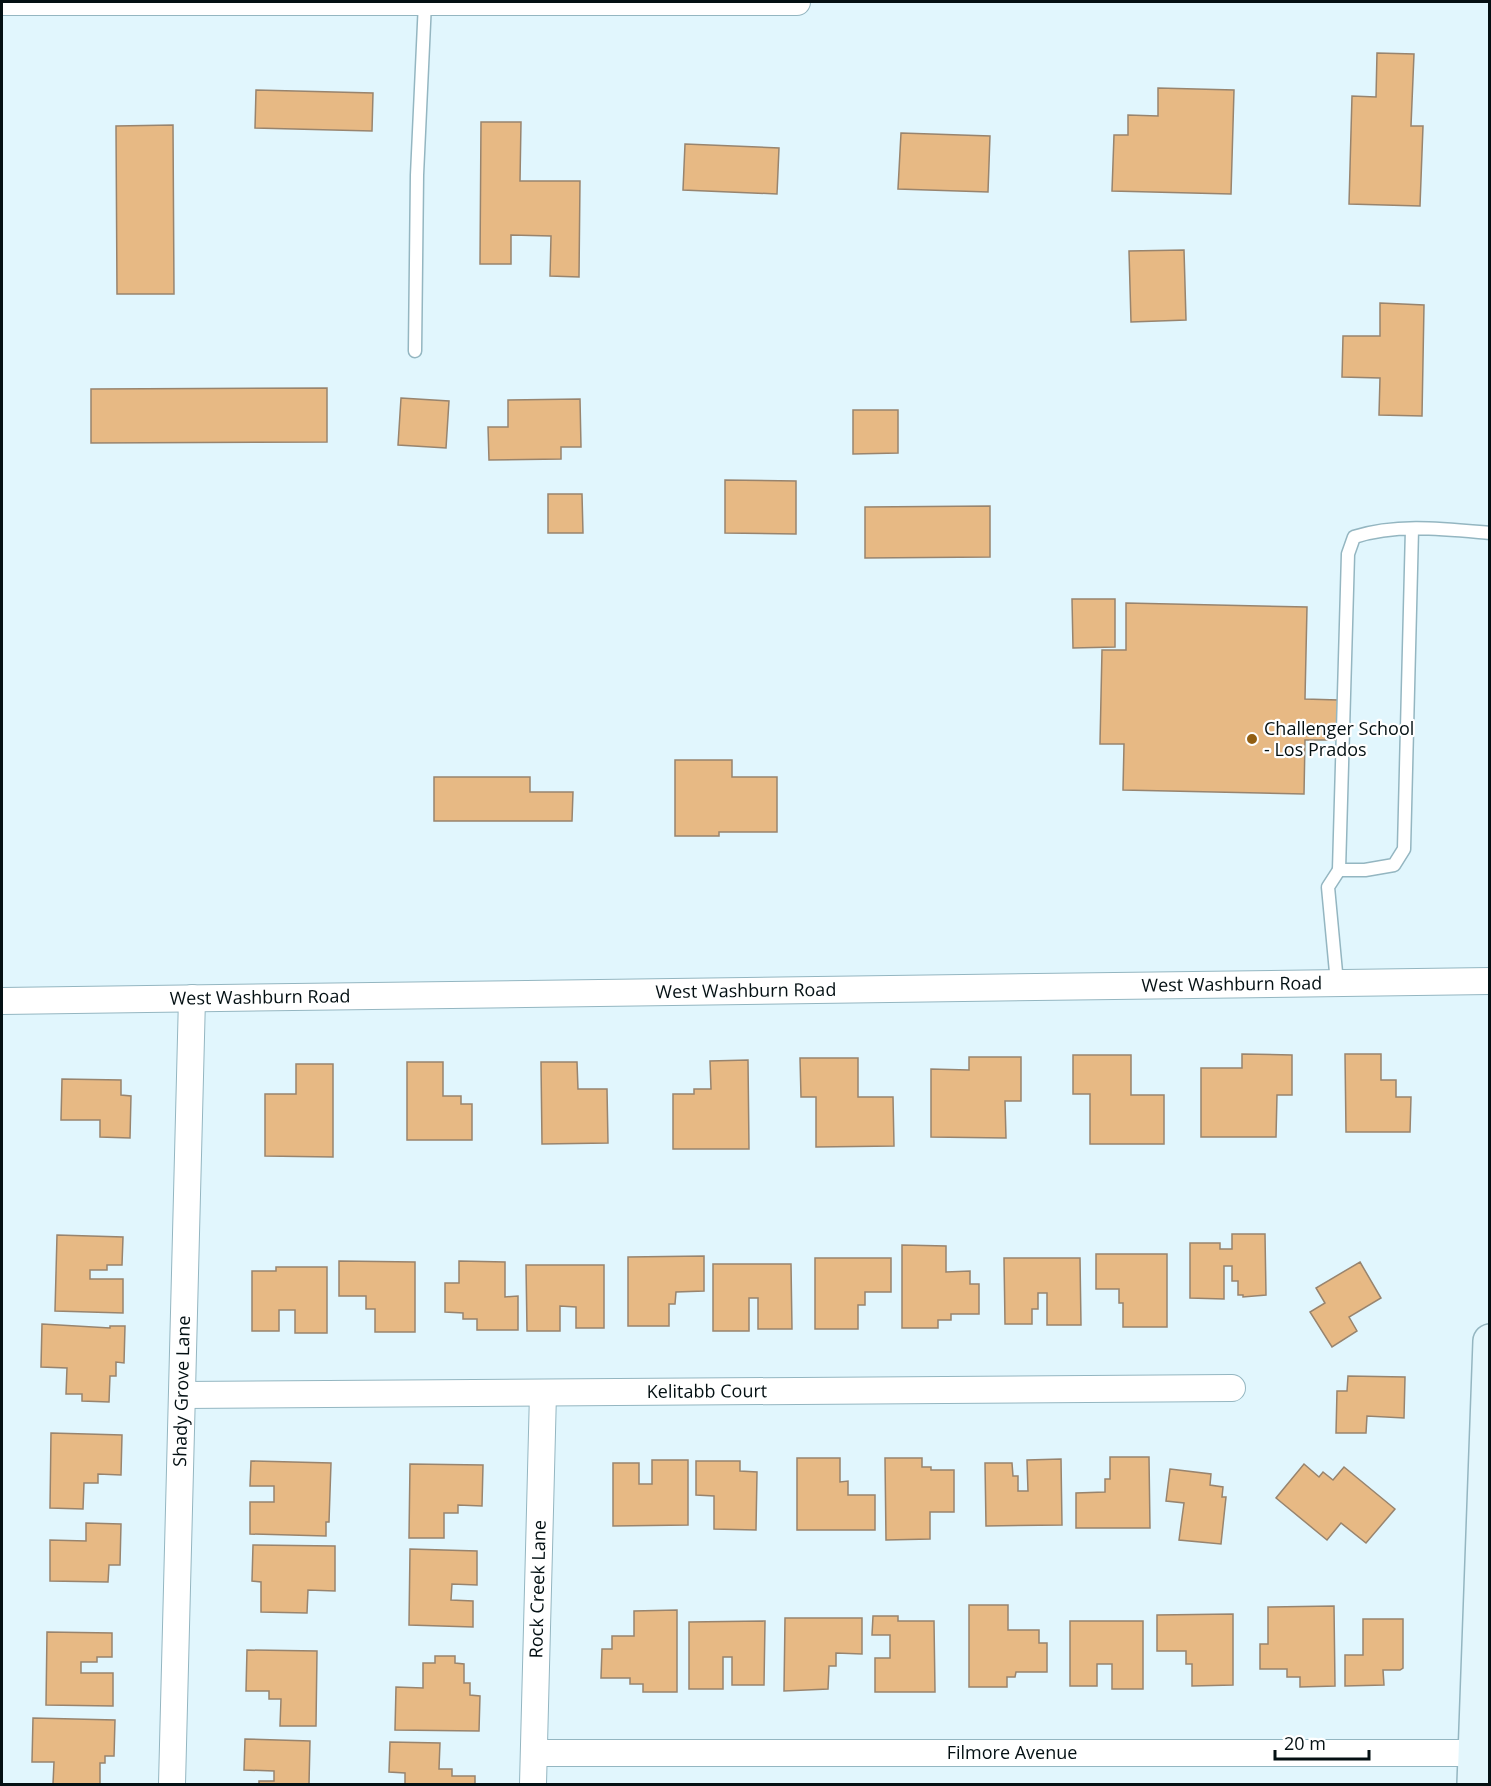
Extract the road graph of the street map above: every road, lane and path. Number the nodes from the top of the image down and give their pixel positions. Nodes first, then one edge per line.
1 (2, 2) edge
2 (347, 2) edge
3 (425, 2) edge
4 (591, 2) edge
5 (796, 2) edge
6 (416, 351) dead end
7 (1412, 529) junction
8 (1490, 533) edge
9 (1339, 870) junction
10 (1490, 981) edge
11 (1337, 983) junction
12 (192, 998) junction
13 (2, 1001) edge
14 (1490, 1341) edge
15 (1232, 1388) dead end
16 (543, 1393) junction
17 (182, 1395) junction
18 (534, 1753) junction
19 (1480, 1763) edge
20 (172, 1785) edge
21 (533, 1785) edge

1 - 2 street
2 - 3 street
3 - 4 street
3 - 6 lane
4 - 5 street
7 - 8 lane
7 - 9 lane
7 - 9 lane
9 - 11 lane
10 - 11 street, West Washburn Road
11 - 12 street, West Washburn Road
12 - 13 street, West Washburn Road
12 - 17 street, Shady Grove Lane
14 - 19 main road
15 - 16 street, Kelitabb Court
16 - 17 street, Kelitabb Court
16 - 18 street, Rock Creek Lane
17 - 20 street, Shady Grove Lane
18 - 19 street, Filmore Avenue
18 - 21 street, Rock Creek Lane

